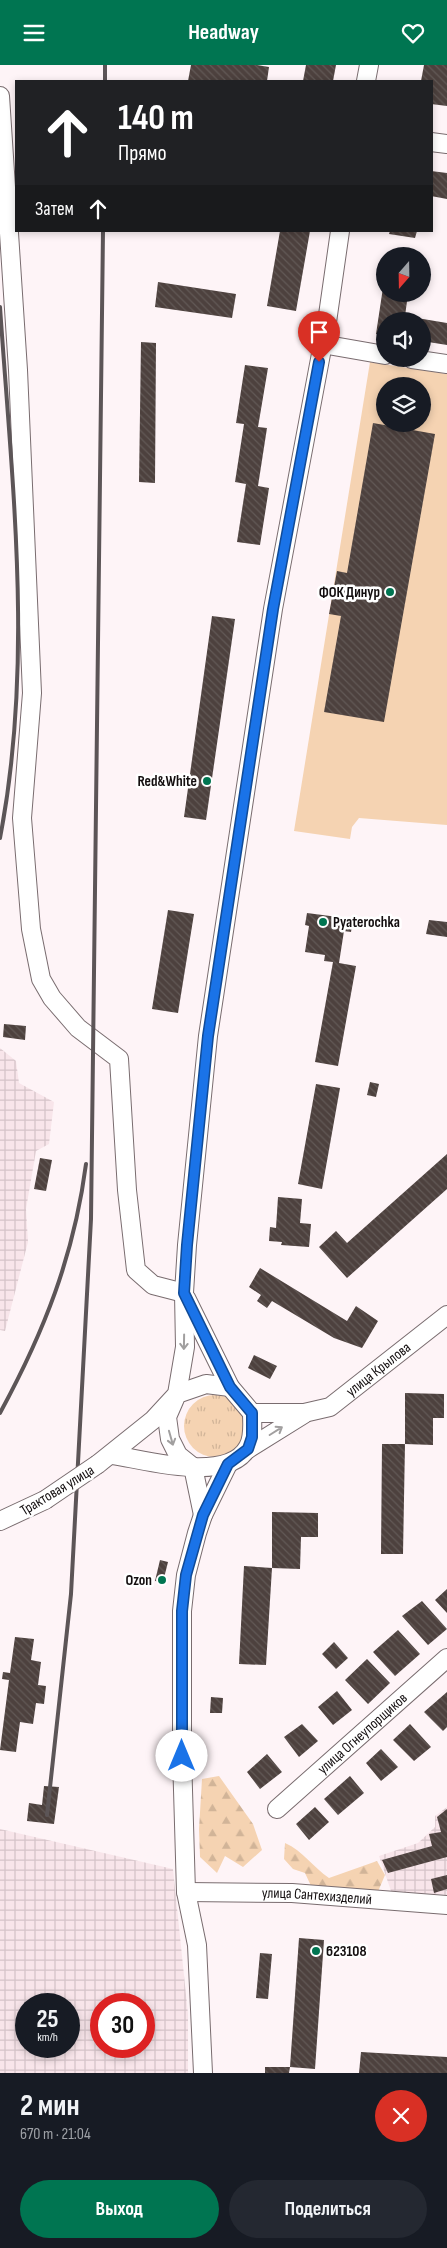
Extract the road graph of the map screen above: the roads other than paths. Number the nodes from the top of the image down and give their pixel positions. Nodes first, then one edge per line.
1 (369, 65) edge
2 (366, 80) edge
3 (0, 96) edge
4 (433, 142) edge
5 (447, 144) edge
6 (340, 232) edge
7 (322, 344) junction
8 (376, 353) edge
9 (431, 362) edge
10 (447, 364) edge
11 (184, 1293) junction
12 (447, 1315) edge
13 (230, 1387) junction
14 (177, 1394) junction
15 (252, 1413) junction
16 (304, 1413) junction
17 (248, 1449) junction
18 (105, 1460) junction
19 (228, 1464) junction
20 (193, 1467) junction
21 (203, 1515) junction
22 (0, 1521) edge
23 (447, 1658) edge
24 (277, 1809) dead end
25 (186, 1891) junction
26 (447, 1905) edge
27 (203, 2073) edge

1 - 2 street
3 - 11 street
4 - 5 street
6 - 7 street
7 - 8 street
7 - 11 street
9 - 10 street
11 - 13 street
11 -> 14 street
12 - 16 street, улица Крылова
13 - 14 street
13 - 15 street
14 - 18 street, Трактовая улица
14 -> 20 street
15 - 16 street
15 - 17 street
17 -> 16 street
17 - 19 street
18 - 20 street, Трактовая улица
18 - 22 street, Трактовая улица, bridge
19 - 20 street
19 - 21 street
20 - 21 street
21 - 25 street
23 - 24 street, улица Огнеупорщиков
25 - 26 street, улица Сантехизделий
25 - 27 street

